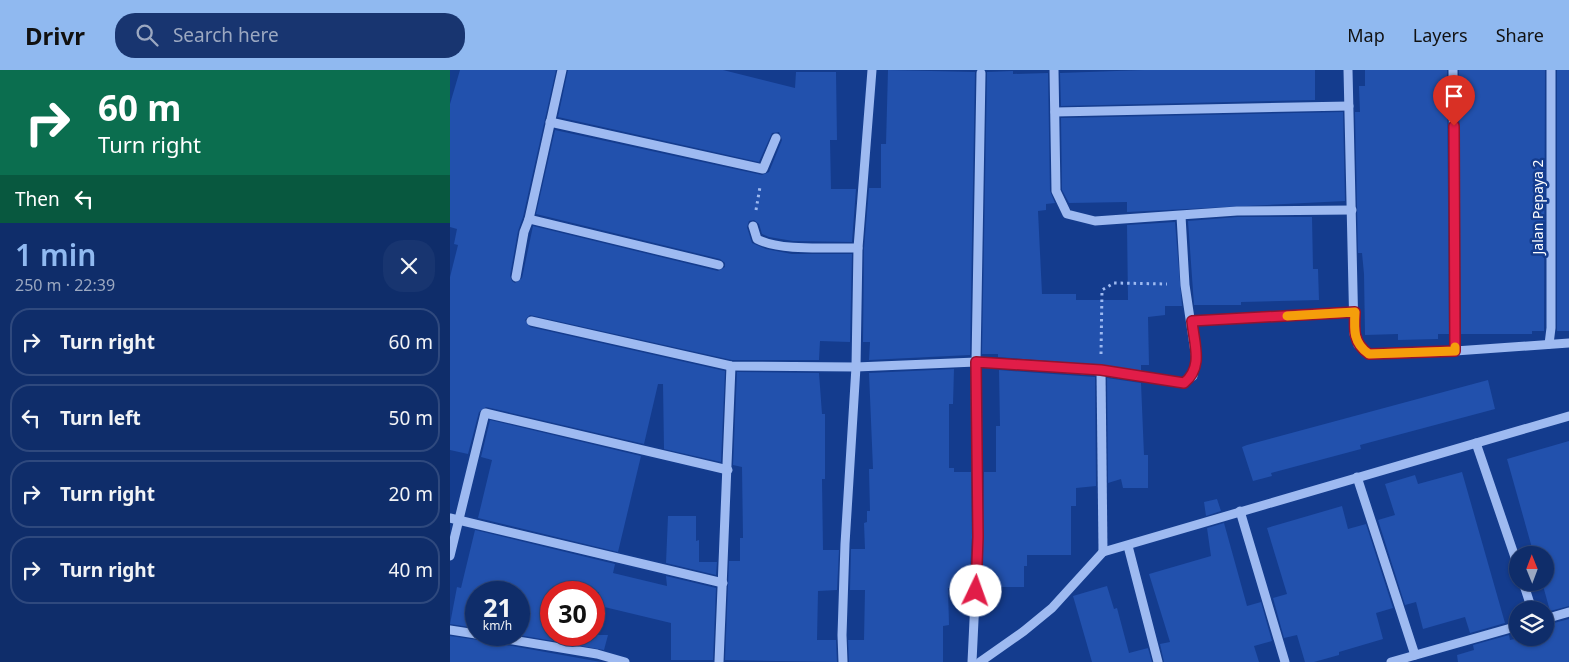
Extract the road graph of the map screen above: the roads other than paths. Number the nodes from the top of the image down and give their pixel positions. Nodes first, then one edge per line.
1 (562, 70) edge
2 (872, 70) edge
3 (1054, 70) edge
4 (1348, 70) edge
5 (1454, 70) edge
6 (1551, 70) edge
7 (981, 73) dead end
8 (1349, 106) junction
9 (1055, 112) junction
10 (550, 122) junction
11 (776, 138) dead end
12 (1352, 210) junction
13 (1181, 216) junction
14 (529, 219) junction
15 (753, 226) road end
16 (858, 248) junction
17 (719, 265) dead end
18 (516, 277) dead end
19 (1355, 312) junction
20 (531, 321) dead end
21 (1192, 321) junction
22 (1569, 343) edge
23 (1549, 344) junction
24 (1455, 351) junction
25 (976, 362) junction
26 (731, 366) junction
27 (856, 367) junction
28 (1101, 370) junction
29 (1569, 416) edge
30 (1476, 443) junction
31 (728, 470) junction
32 (1357, 477) junction
33 (1240, 511) junction
34 (454, 519) edge
35 (1128, 546) junction
36 (1511, 546) edge
37 (1103, 552) junction
38 (450, 556) edge
39 (723, 583) junction
40 (1569, 612) edge
41 (1554, 616) edge
42 (1509, 629) edge
43 (450, 630) edge
44 (465, 632) edge
45 (530, 643) edge
46 (1414, 655) junction
47 (625, 662) edge
48 (719, 662) edge
49 (843, 662) edge
50 (972, 662) edge
51 (980, 662) edge
52 (1158, 662) edge
53 (1285, 662) edge
54 (1391, 662) edge

1 - 10 street
2 - 16 street
3 - 9 street
4 - 8 street
5 - 24 street
6 - 23 street, Jalan Pepaya 2
7 - 25 street
8 - 9 street
8 - 12 street
9 - 13 street
10 - 11 street
10 - 14 street
12 - 13 street
12 - 19 street
13 - 21 street
14 - 17 street
14 - 18 street
15 - 16 street
16 - 27 street
19 - 21 street
19 - 24 street
20 - 26 street
21 - 28 street
22 - 23 street
23 - 24 street
25 - 27 street
25 - 28 street
25 - 50 street
26 - 27 street
26 - 31 street
27 - 49 street
28 - 37 street
29 - 30 street
30 - 32 street
30 - 36 street
31 - 34 street
31 - 39 street
32 - 33 street
32 - 46 street
33 - 35 street
33 - 53 street
34 - 38 street
34 - 39 street
35 - 37 street
35 - 52 street
37 - 51 street
39 - 48 street
40 - 41 street
42 - 46 street
43 - 44 street
45 - 47 street
46 - 54 street

